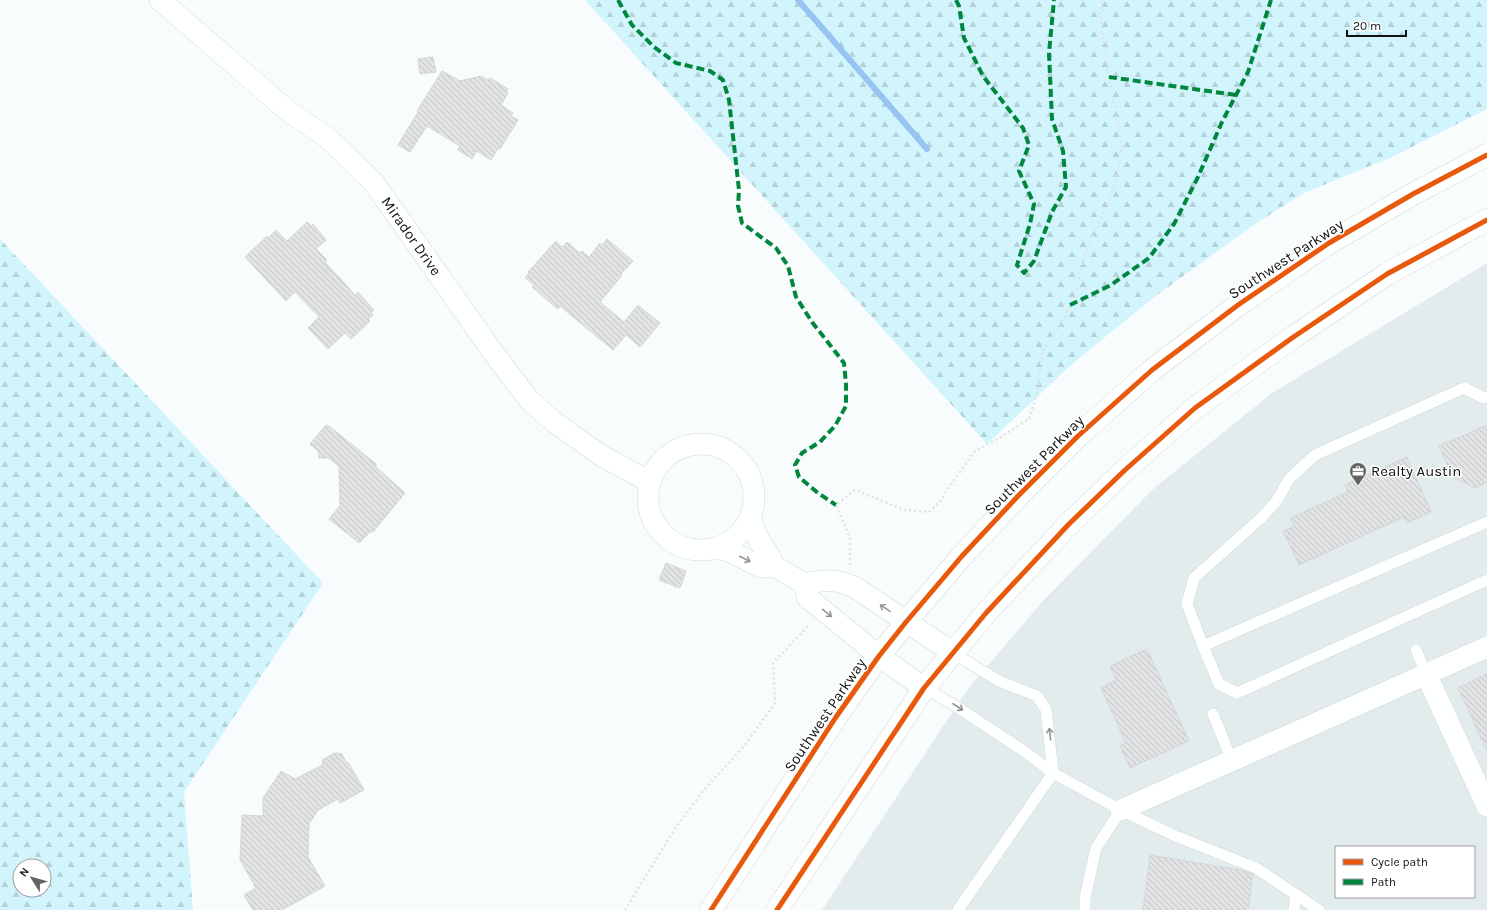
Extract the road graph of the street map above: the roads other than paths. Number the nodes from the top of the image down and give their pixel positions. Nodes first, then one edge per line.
1 (160, 0) edge
2 (1487, 155) edge
3 (1487, 220) edge
4 (1487, 397) edge
5 (650, 482) junction
6 (750, 518) junction
7 (1487, 522) edge
8 (717, 548) junction
9 (774, 566) junction
10 (1487, 580) edge
11 (805, 584) junction
12 (906, 622) junction
13 (1203, 646) junction
14 (1487, 647) edge
15 (1416, 650) dead end
16 (953, 653) junction
17 (879, 656) junction
18 (1426, 674) junction
19 (924, 688) junction
20 (1213, 714) dead end
21 (1232, 761) junction
22 (1054, 773) junction
23 (1487, 806) edge
24 (1122, 810) junction
25 (1296, 895) junction
26 (711, 910) edge
27 (777, 910) edge
28 (958, 910) edge
29 (1085, 910) edge
30 (1294, 910) edge
31 (1319, 910) edge

1 - 5 street, Mirador Drive
2 - 12 main road, Southwest Parkway
3 - 16 main road
4 - 13 lane
5 - 6 street
5 - 8 street
6 - 8 street
6 - 9 street
7 - 13 lane
8 -> 9 street
9 - 11 street
10 - 13 lane
12 -> 11 street
11 -> 17 street
12 - 16 street
12 - 17 main road, Southwest Parkway
14 - 18 street
15 - 18 lane
16 - 19 main road
22 -> 16 lane
17 - 19 street
17 - 26 main road, Southwest Parkway
18 - 21 street
18 - 23 street
19 -> 22 lane
19 - 27 main road
20 - 21 lane
21 - 24 street
22 - 24 lane
22 - 28 lane
24 - 25 lane
24 - 29 lane
25 - 30 lane
25 - 31 lane

